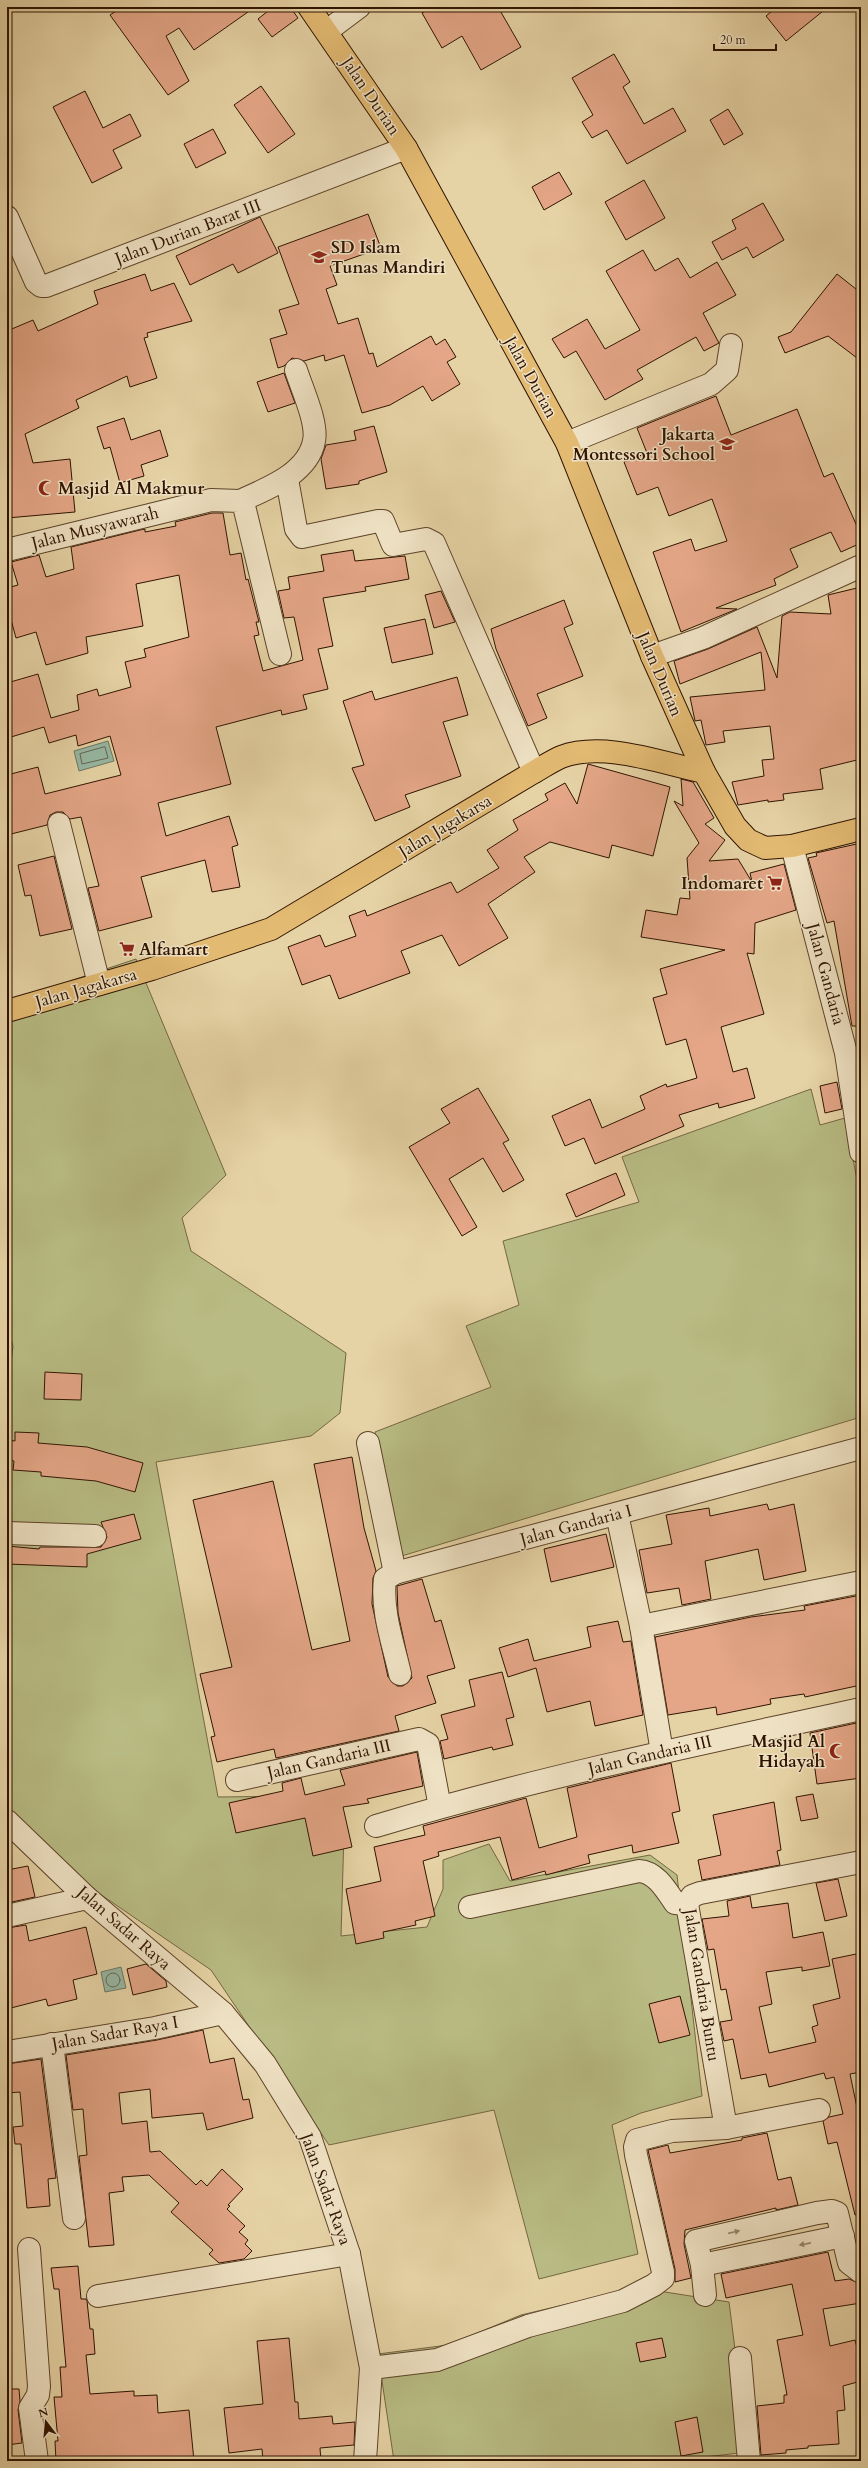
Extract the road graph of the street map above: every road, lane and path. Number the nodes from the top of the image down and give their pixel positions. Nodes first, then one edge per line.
1 (309, 7) edge
2 (359, 7) edge
3 (327, 31) junction
4 (406, 148) junction
5 (7, 217) edge
6 (731, 345) dead end
7 (296, 370) dead end
8 (567, 443) junction
9 (286, 479) junction
10 (240, 501) junction
11 (7, 550) edge
12 (861, 566) edge
13 (280, 654) dead end
14 (652, 656) junction
15 (534, 772) junction
16 (704, 772) junction
17 (59, 824) dead end
18 (861, 829) edge
19 (792, 846) junction
20 (99, 984) junction
21 (7, 1011) edge
22 (861, 1152) edge
23 (368, 1442) dead end
24 (861, 1448) edge
25 (617, 1514) junction
26 (7, 1533) edge
27 (94, 1536) dead end
28 (395, 1573) junction
29 (861, 1582) edge
30 (641, 1626) junction
31 (400, 1674) dead end
32 (861, 1709) edge
33 (662, 1752) junction
34 (237, 1780) dead end
35 (440, 1807) junction
36 (7, 1821) edge
37 (376, 1826) dead end
38 (861, 1862) edge
39 (87, 1898) junction
40 (686, 1904) junction
41 (470, 1907) dead end
42 (7, 1916) edge
43 (223, 2013) junction
44 (52, 2044) junction
45 (7, 2052) edge
46 (819, 2110) dead end
47 (726, 2128) junction
48 (74, 2218) dead end
49 (843, 2236) junction
50 (29, 2249) dead end
51 (349, 2254) junction
52 (702, 2265) junction
53 (861, 2272) edge
54 (705, 2295) dead end
55 (98, 2296) dead end
56 (740, 2358) dead end
57 (371, 2368) junction
58 (37, 2461) edge
59 (365, 2461) edge
60 (749, 2461) edge

1 - 3 main road, Jalan Durian
2 - 3 street
3 - 4 main road, Jalan Durian
4 - 5 street, Jalan Durian Barat III
4 - 8 main road, Jalan Durian
6 - 8 street
7 - 9 street
8 - 14 main road, Jalan Durian
9 - 10 street
9 - 15 street
10 - 11 street, Jalan Musyawarah
10 - 13 street
12 - 14 street
14 - 16 main road, Jalan Durian
15 - 16 main road, Jalan Jagakarsa
15 - 20 main road, Jalan Jagakarsa
16 - 19 main road
17 - 20 street
18 - 19 main road
19 - 22 street, Jalan Gandaria
20 - 21 main road, Jalan Jagakarsa
23 - 28 street
24 - 25 street, Jalan Gandaria I
25 - 28 street, Jalan Gandaria I
25 - 30 street
26 - 27 street
28 - 31 street
29 - 30 street
30 - 33 street
32 - 33 street, Jalan Gandaria III
33 - 35 street, Jalan Gandaria III
34 - 35 street, Jalan Gandaria III
35 - 37 street, Jalan Gandaria III
36 - 39 street, Jalan Sadar Raya
38 - 40 street, Jalan Gandaria Buntu
39 - 42 street
39 - 43 street, Jalan Sadar Raya
40 - 41 street
40 - 47 street, Jalan Gandaria Buntu
43 - 44 street, Jalan Sadar Raya I
43 - 51 street, Jalan Sadar Raya
44 - 45 street, Jalan Sadar Raya I
44 - 48 street
46 - 47 street
47 - 57 street
49 -> 52 street
52 -> 49 street
49 - 53 street
50 - 58 street
51 - 55 street
51 - 57 street, Jalan Sadar Raya
52 - 54 street
56 - 60 street
57 - 59 street, Jalan Sadar Raya

